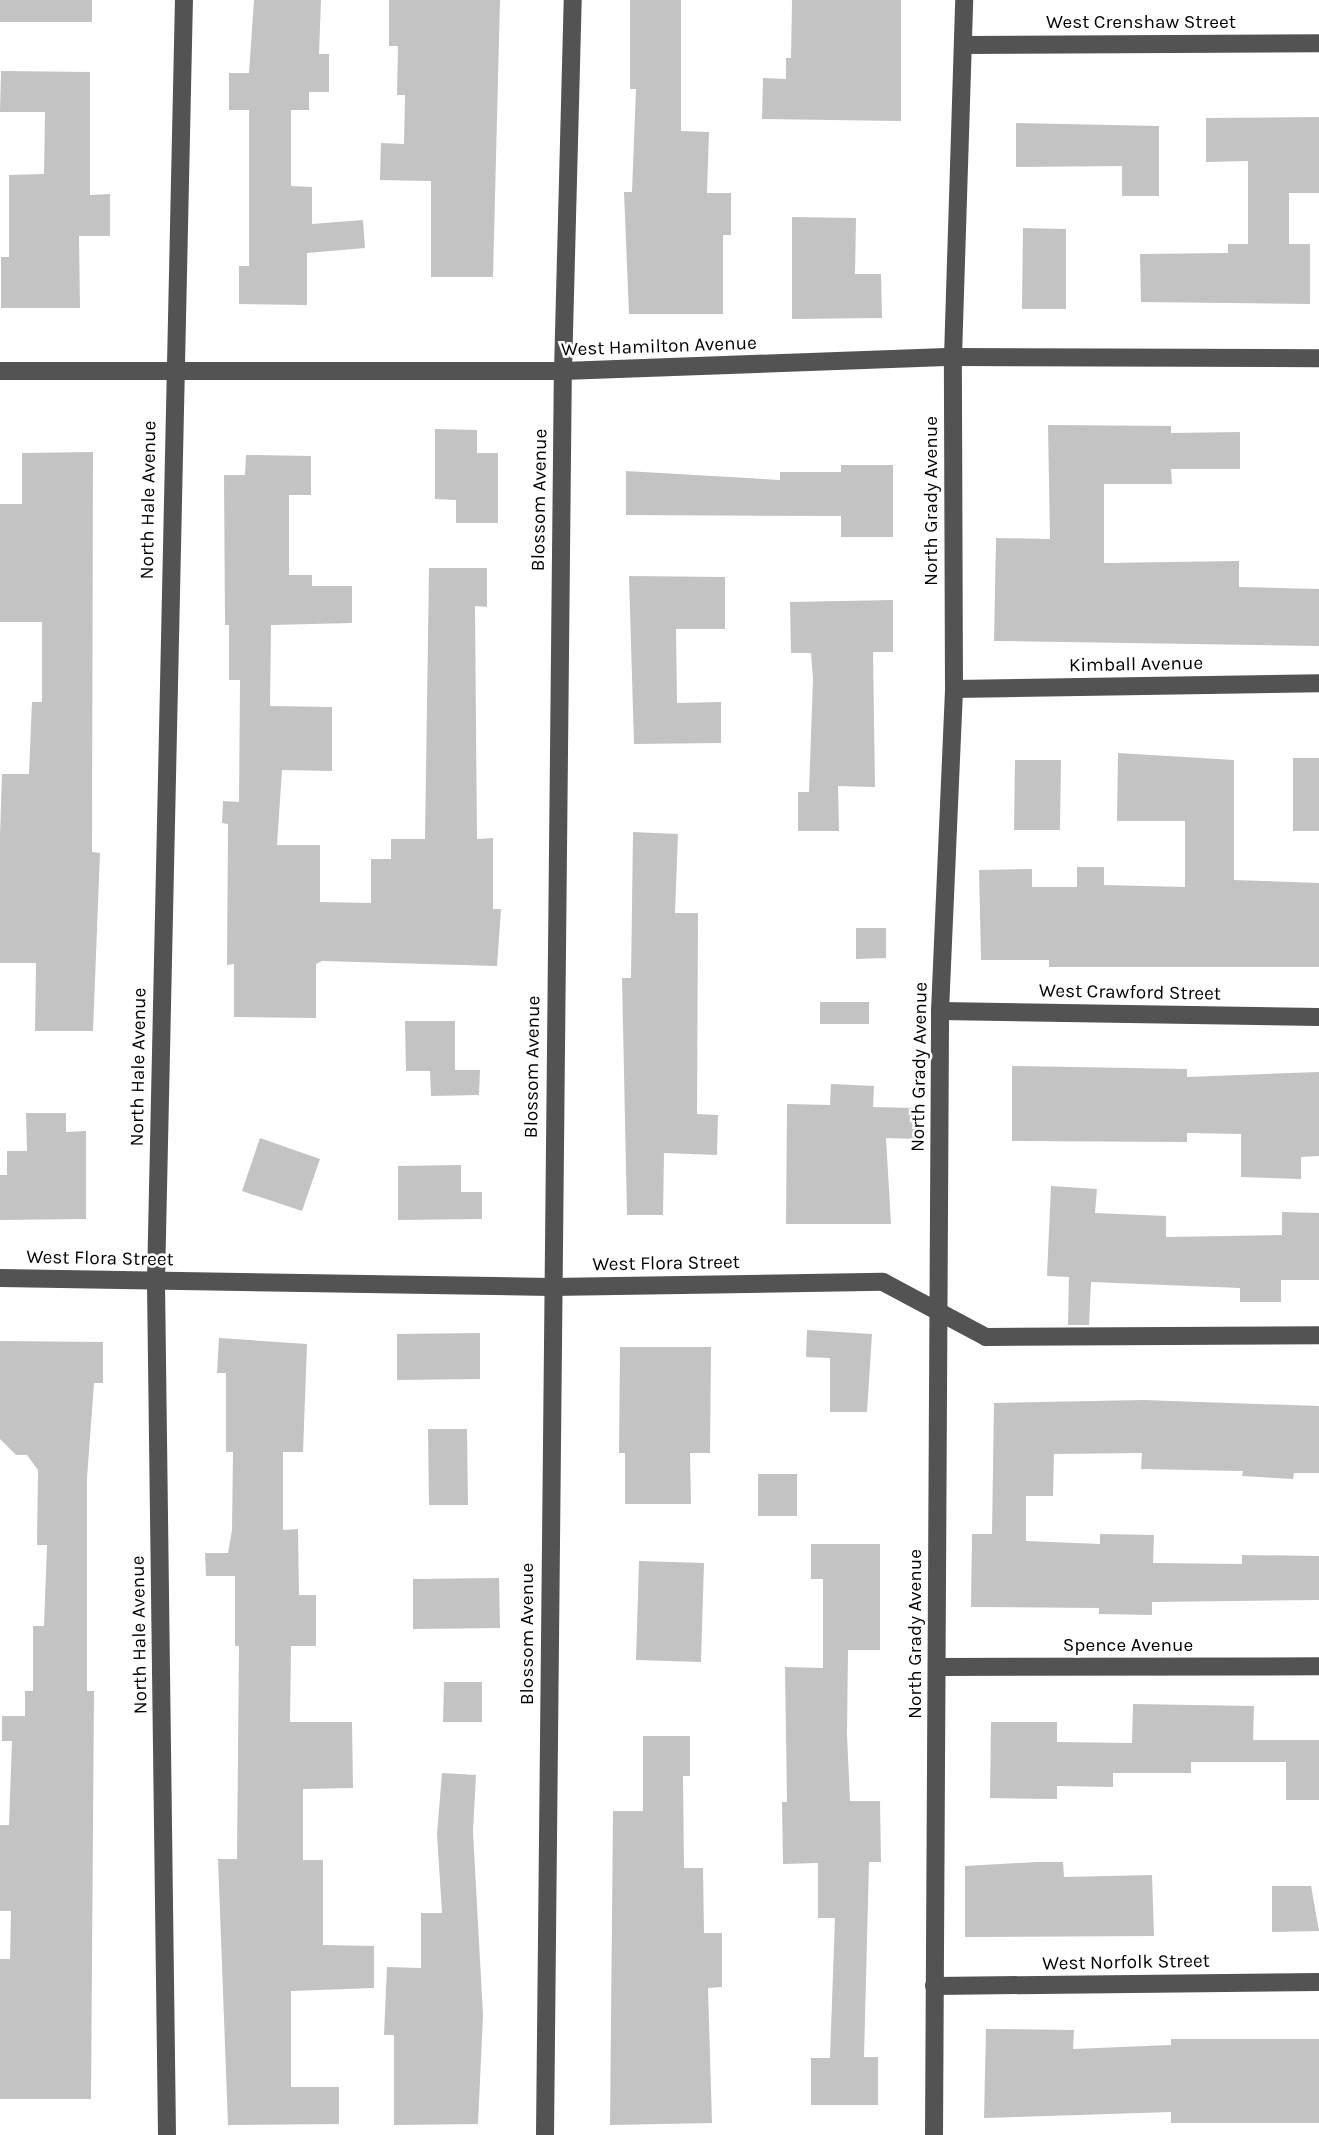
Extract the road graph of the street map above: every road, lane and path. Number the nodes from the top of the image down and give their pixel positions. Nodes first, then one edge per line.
1 (184, 0) edge
2 (573, 0) edge
3 (964, 0) edge
4 (1319, 43) edge
5 (963, 45) junction
6 (953, 357) junction
7 (1319, 358) edge
8 (0, 371) edge
9 (172, 371) junction
10 (563, 371) junction
11 (1319, 683) edge
12 (954, 689) junction
13 (940, 1011) junction
14 (1319, 1017) edge
15 (0, 1278) edge
16 (156, 1281) junction
17 (551, 1287) junction
18 (939, 1310) junction
19 (1319, 1335) edge
20 (1319, 1666) edge
21 (937, 1667) junction
22 (1319, 1982) edge
23 (934, 1986) junction
24 (167, 2135) edge
25 (545, 2135) edge
26 (934, 2135) edge

1 - 9 street, North Hale Avenue
2 - 10 street, Blossom Avenue
3 - 5 street, North Grady Avenue
4 - 5 street, West Crenshaw Street
5 - 6 street, North Grady Avenue
6 - 7 street, West Hamilton Avenue
6 - 10 street, West Hamilton Avenue
6 - 12 street, North Grady Avenue
8 - 9 street, West Hamilton Avenue
9 - 10 street, West Hamilton Avenue
9 - 16 street, North Hale Avenue
10 - 17 street, Blossom Avenue
11 - 12 street, Kimball Avenue
12 - 13 street, North Grady Avenue
13 - 14 street, West Crawford Street
13 - 18 street, North Grady Avenue
15 - 16 street, West Flora Street
16 - 17 street, West Flora Street
16 - 24 street, North Hale Avenue
17 - 18 street, West Flora Street
17 - 25 street, Blossom Avenue
18 - 19 street, West Flora Street
18 - 21 street, North Grady Avenue
20 - 21 street, Spence Avenue
21 - 23 street, North Grady Avenue
22 - 23 street, West Norfolk Street
23 - 26 street, North Grady Avenue

